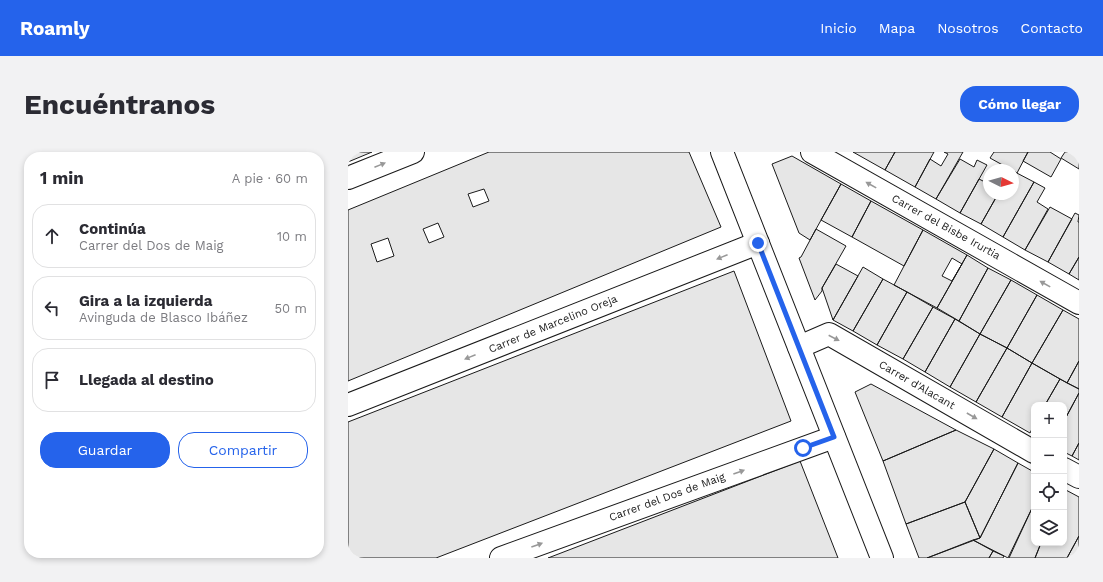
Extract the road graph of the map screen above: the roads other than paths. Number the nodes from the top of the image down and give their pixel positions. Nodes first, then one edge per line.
1 (413, 152) edge
2 (722, 152) edge
3 (812, 152) edge
4 (348, 178) edge
5 (758, 243) junction
6 (1079, 303) edge
7 (799, 347) junction
8 (348, 405) edge
9 (834, 437) junction
10 (1031, 450) edge
11 (1067, 471) edge
12 (1079, 477) edge
13 (501, 558) edge
14 (882, 558) edge

4 -> 1 street
2 - 5 street
6 -> 3 street, Carrer del Bisbe Irurtia
5 - 7 street
5 -> 8 street, Carrer de Marcelino Oreja
7 - 9 street
7 -> 10 street, Carrer d'Alacant
13 -> 9 street, Carrer del Dos de Maig
9 - 14 street
11 - 12 street

